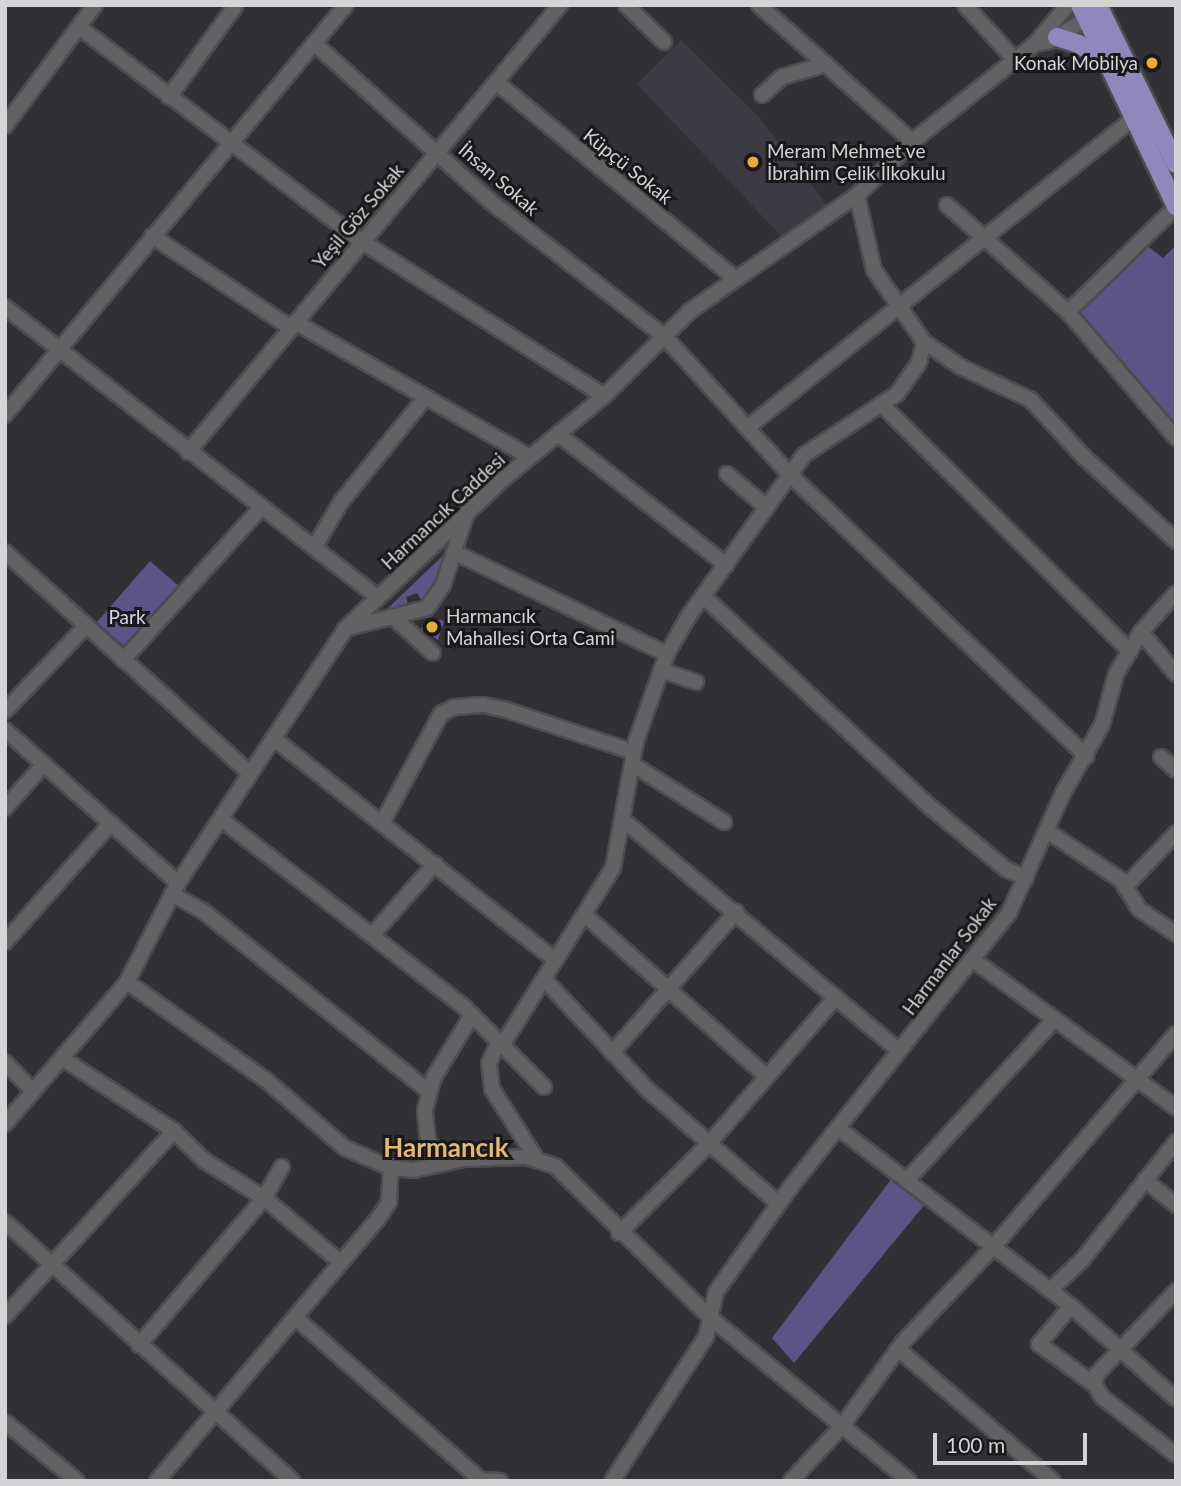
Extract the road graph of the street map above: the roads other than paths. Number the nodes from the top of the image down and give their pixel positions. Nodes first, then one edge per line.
1 (95, 5) edge
2 (236, 5) edge
3 (346, 5) edge
4 (560, 5) edge
5 (626, 5) edge
6 (759, 5) edge
7 (965, 5) edge
8 (1068, 5) edge
9 (1094, 9) edge
10 (79, 27) junction
11 (1057, 37) junction
12 (664, 42) dead end
13 (314, 43) junction
14 (1035, 44) junction
15 (1016, 60) junction
16 (826, 64) junction
17 (1112, 66) junction
18 (496, 82) junction
19 (762, 95) dead end
20 (169, 97) junction
21 (1134, 118) junction
22 (5, 126) edge
23 (1170, 139) edge
24 (913, 142) junction
25 (230, 145) junction
26 (438, 151) junction
27 (1176, 164) edge
28 (857, 195) junction
29 (947, 205) dead end
30 (1176, 206) edge
31 (152, 236) junction
32 (982, 236) junction
33 (361, 241) junction
34 (736, 279) junction
35 (5, 307) edge
36 (899, 309) junction
37 (1068, 312) junction
38 (293, 325) junction
39 (664, 336) junction
40 (925, 342) junction
41 (54, 350) junction
42 (604, 396) junction
43 (425, 398) junction
44 (881, 404) junction
45 (5, 415) edge
46 (747, 428) junction
47 (558, 434) junction
48 (1176, 439) edge
49 (188, 452) junction
50 (530, 457) junction
51 (727, 474) dead end
52 (789, 474) junction
53 (765, 506) junction
54 (261, 508) junction
55 (467, 512) junction
56 (1176, 541) edge
57 (314, 548) junction
58 (5, 552) edge
59 (456, 553) junction
60 (726, 565) junction
61 (1176, 593) edge
62 (703, 596) junction
63 (378, 597) junction
64 (394, 618) junction
65 (86, 626) junction
66 (346, 628) junction
67 (1142, 632) junction
68 (1130, 651) junction
69 (433, 653) dead end
70 (667, 654) junction
71 (123, 660) junction
72 (661, 670) junction
73 (1176, 674) edge
74 (696, 682) dead end
75 (5, 711) edge
76 (5, 730) edge
77 (273, 738) junction
78 (1086, 756) junction
79 (1161, 757) dead end
80 (633, 758) junction
81 (44, 764) junction
82 (1176, 769) edge
83 (250, 773) junction
84 (5, 808) edge
85 (221, 819) junction
86 (622, 819) junction
87 (382, 822) junction
88 (724, 822) dead end
89 (111, 823) junction
90 (1047, 831) junction
91 (1176, 832) edge
92 (435, 864) junction
93 (1026, 878) junction
94 (1125, 887) junction
95 (175, 888) junction
96 (736, 912) junction
97 (586, 916) junction
98 (1176, 934) edge
99 (372, 935) junction
100 (5, 942) edge
101 (972, 959) junction
102 (555, 960) junction
103 (544, 979) junction
104 (127, 982) junction
105 (667, 987) junction
106 (836, 997) junction
107 (472, 1015) junction
108 (1054, 1020) junction
109 (1176, 1034) edge
110 (501, 1042) junction
111 (899, 1051) junction
112 (612, 1053) junction
113 (62, 1058) junction
114 (5, 1062) edge
115 (766, 1076) junction
116 (1135, 1079) junction
117 (544, 1087) dead end
118 (33, 1091) junction
119 (430, 1092) junction
120 (1176, 1108) edge
121 (5, 1124) edge
122 (838, 1128) junction
123 (174, 1131) junction
124 (1176, 1142) edge
125 (707, 1146) junction
126 (537, 1160) junction
127 (445, 1163) junction
128 (282, 1167) dead end
129 (391, 1168) junction
130 (907, 1181) junction
131 (1145, 1181) junction
132 (264, 1198) junction
133 (779, 1204) junction
134 (1176, 1205) edge
135 (5, 1222) edge
136 (619, 1233) junction
137 (994, 1247) junction
138 (339, 1261) junction
139 (52, 1265) junction
140 (1050, 1290) junction
141 (1176, 1291) edge
142 (1071, 1306) junction
143 (5, 1316) edge
144 (712, 1319) junction
145 (297, 1320) junction
146 (139, 1345) junction
147 (1121, 1348) junction
148 (898, 1349) junction
149 (1095, 1385) junction
150 (1176, 1399) edge
151 (214, 1413) junction
152 (5, 1422) edge
153 (842, 1426) junction
154 (1176, 1455) edge
155 (77, 1481) edge
156 (157, 1481) edge
157 (293, 1481) edge
158 (500, 1481) edge
159 (612, 1481) edge
160 (791, 1481) edge
161 (909, 1481) edge
162 (1053, 1481) edge

1 - 10 street
2 - 20 street
3 - 13 street
4 - 18 street, Yeşil Göz Sokak
5 - 12 street
6 - 16 street
7 - 15 street
8 - 14 street
9 - 11 street
9 - 17 main road
9 - 23 main road
10 - 20 street
10 - 22 street
11 - 14 street
11 - 17 main road
13 - 25 street
13 - 26 street, İhsan Sokak
14 - 15 street, Harmancık Caddesi
15 - 24 street, Harmancık Caddesi
16 - 19 street
16 - 24 street
17 - 21 main road
18 - 26 street, Yeşil Göz Sokak
18 - 34 street, Küpçü Sokak
20 - 25 street
21 - 30 main road
21 - 32 street
23 - 27 main road
24 - 28 street, Harmancık Caddesi
25 - 31 street
25 - 33 street
26 - 33 street, Yeşil Göz Sokak
26 - 39 street, İhsan Sokak
28 - 34 street, Harmancık Caddesi
28 - 36 street
29 - 32 street
30 - 37 street
31 - 38 street
31 - 41 street
32 - 36 street
32 - 37 street
33 - 38 street, Yeşil Göz Sokak
33 - 42 street
34 - 39 street, Harmancık Caddesi
35 - 41 street
36 - 40 street
36 - 46 street
37 - 48 street
38 - 43 street
38 - 49 street, Yeşil Göz Sokak
39 - 42 street, Harmancık Caddesi
39 - 46 street, İhsan Sokak
40 - 44 street
40 - 56 street
41 - 45 street
41 - 49 street
42 - 47 street, Harmancık Caddesi
43 - 50 street
43 - 57 street
44 - 52 street
44 - 68 street
46 - 52 street, İhsan Sokak
47 - 50 street, Harmancık Caddesi
47 - 60 street
49 - 54 street
50 - 55 street, Harmancık Caddesi
51 - 53 street
52 - 53 street
52 - 78 street, İhsan Sokak
53 - 60 street
54 - 57 street
54 - 71 street
55 - 59 street
55 - 63 street, Harmancık Caddesi
57 - 63 street
58 - 65 street
59 - 64 street
59 - 70 street
60 - 62 street
61 - 67 street, Harmanlar Sokak
62 - 70 street
62 - 93 street
63 - 66 street, Harmancık Caddesi
64 - 66 street
64 - 69 street
65 - 71 street
65 - 75 street
66 - 77 street, Harmancık Caddesi
67 - 68 street, Harmanlar Sokak
67 - 73 street
68 - 78 street, Harmanlar Sokak
70 - 72 street
71 - 83 street
72 - 74 street
72 - 80 street
76 - 81 street
77 - 83 street, Harmancık Caddesi
77 - 87 street
78 - 90 street, Harmanlar Sokak
79 - 82 street
80 - 86 street
80 - 87 street
80 - 88 street
81 - 84 street
81 - 89 street
83 - 85 street, Harmancık Caddesi
85 - 95 street, Harmancık Caddesi
85 - 99 street
86 - 96 street
86 - 97 street
87 - 92 street
89 - 95 street
89 - 100 street
90 - 93 street, Harmanlar Sokak
90 - 94 street
91 - 94 street
92 - 99 street
92 - 102 street
93 - 101 street, Harmanlar Sokak
94 - 98 street
95 - 104 street, Harmancık Caddesi
95 - 119 street
96 - 105 street
96 - 106 street
97 - 102 street
97 - 105 street
99 - 107 street
101 - 108 street
101 - 111 street, Harmanlar Sokak
102 - 103 street
103 - 110 street
103 - 112 street
104 - 113 street, Harmancık Caddesi
104 - 129 street
105 - 112 street
105 - 115 street
106 - 111 street
106 - 115 street
107 - 110 street
107 - 119 street
108 - 116 street
108 - 130 street
109 - 116 street
110 - 117 street
110 - 126 street
111 - 122 street, Harmanlar Sokak
112 - 125 street
113 - 118 street, Harmancık Caddesi
113 - 123 street
114 - 118 street
115 - 125 street
116 - 120 street
116 - 137 street
118 - 121 street, Harmancık Caddesi
119 - 127 street
122 - 130 street
122 - 133 street, Harmanlar Sokak
123 - 132 street
123 - 139 street
124 - 131 street
125 - 133 street
125 - 136 street
126 - 127 street
126 - 136 street
127 - 129 street
128 - 132 street
129 - 138 street
130 - 137 street
131 - 134 street
131 - 140 street
132 - 138 street
132 - 146 street
133 - 144 street, Harmanlar Sokak
135 - 139 street
136 - 144 street
137 - 140 street
137 - 148 street
138 - 145 street
139 - 143 street
139 - 146 street
140 - 142 street
141 - 147 street
142 - 147 street
142 - 149 street
144 - 153 street
144 - 159 street, Harmanlar Sokak
145 - 151 street
145 - 158 street
146 - 151 street
147 - 149 street
147 - 150 street
148 - 153 street
148 - 162 street
149 - 154 street
151 - 156 street
151 - 157 street
152 - 155 street
153 - 160 street
153 - 161 street

